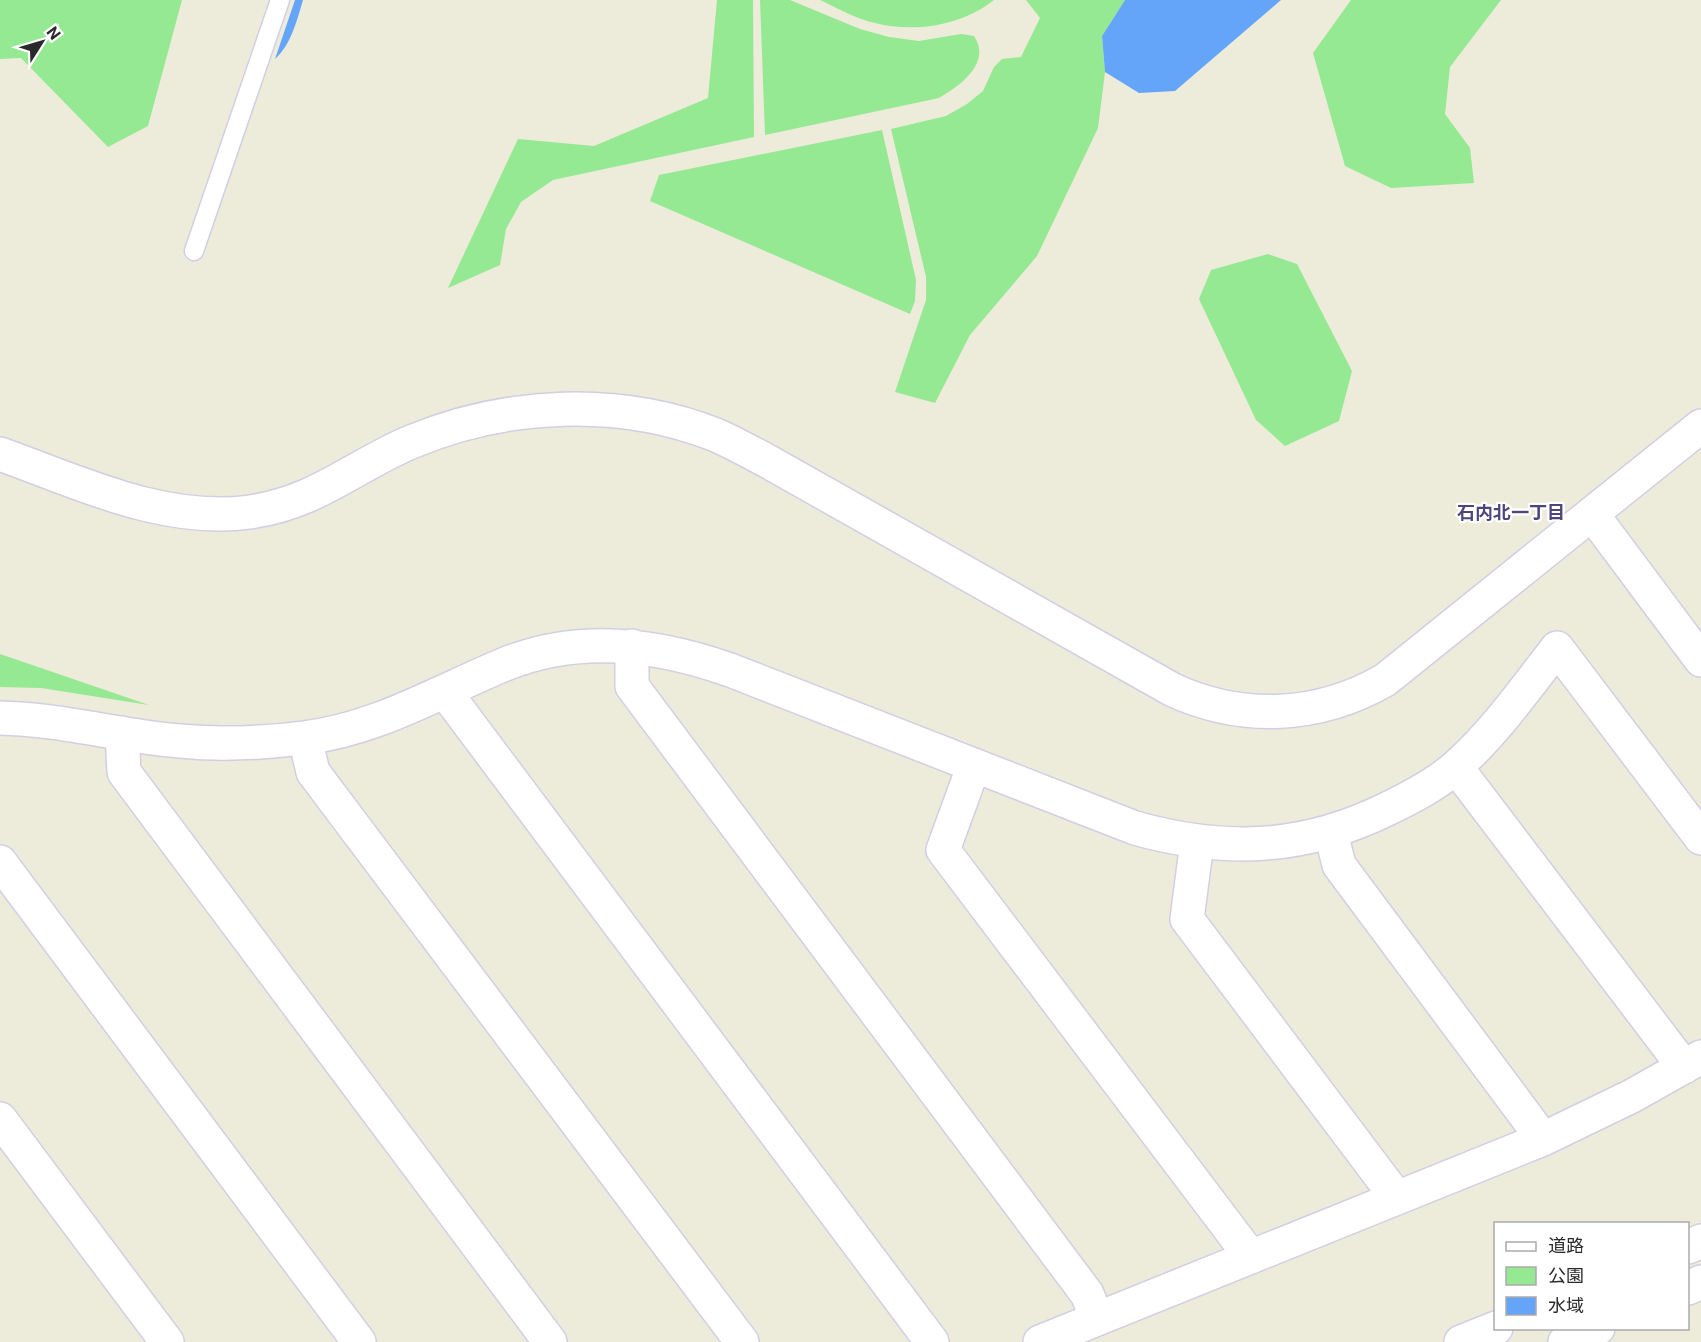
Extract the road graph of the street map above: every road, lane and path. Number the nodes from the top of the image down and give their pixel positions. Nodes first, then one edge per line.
1 (280, 0) edge
2 (194, 251) dead end
3 (1701, 426) edge
4 (0, 454) edge
5 (1592, 514) junction
6 (632, 646) junction
7 (1701, 660) edge
8 (446, 693) junction
9 (0, 718) edge
10 (122, 733) junction
11 (305, 738) junction
12 (975, 765) junction
13 (1456, 767) junction
14 (1331, 833) junction
15 (1701, 838) edge
16 (1197, 842) junction
17 (0, 862) edge
18 (1692, 1062) edge
19 (0, 1119) edge
20 (1543, 1138) junction
21 (1397, 1198) junction
22 (1251, 1257) junction
23 (1097, 1318) junction
24 (1494, 1329) edge
25 (1595, 1330) edge
26 (167, 1342) edge
27 (359, 1342) edge
28 (550, 1342) edge
29 (742, 1342) edge
30 (932, 1342) edge
31 (1040, 1342) edge
32 (1461, 1342) edge
33 (1565, 1342) edge

1 - 2 lane
3 - 5 street
4 - 5 street
5 - 7 street
6 - 8 street
6 - 12 street
6 - 23 street
8 - 11 street
8 - 30 street
9 - 10 street
10 - 11 street
10 - 28 street
11 - 29 street
12 - 16 street
12 - 22 street
13 - 14 street
13 - 15 street
13 - 18 street
14 - 16 street
14 - 20 street
16 - 21 street
17 - 27 street
18 - 20 street
19 - 26 street
20 - 21 street
21 - 22 street
22 - 23 street
23 - 31 street
24 - 32 street
25 - 33 street

